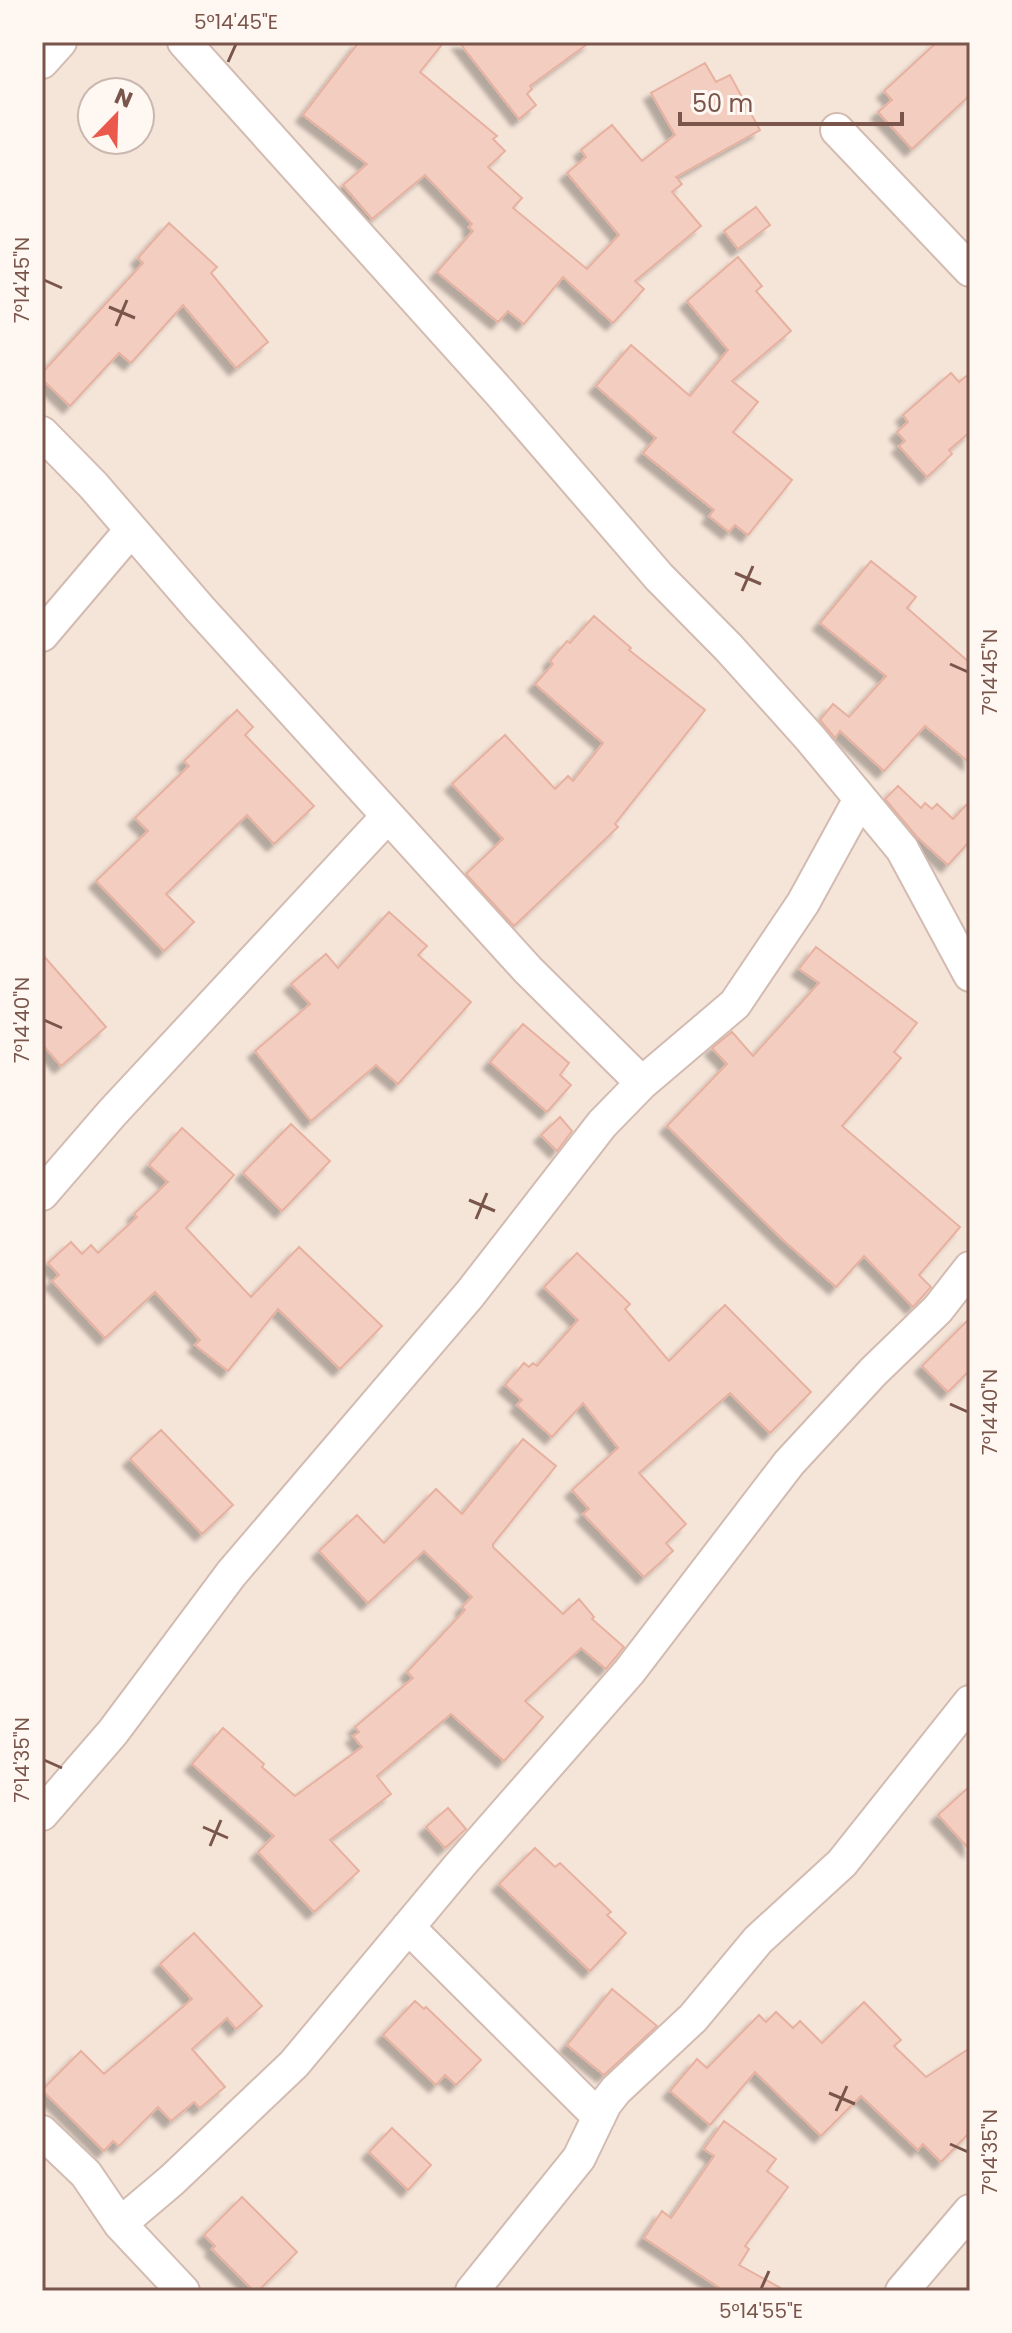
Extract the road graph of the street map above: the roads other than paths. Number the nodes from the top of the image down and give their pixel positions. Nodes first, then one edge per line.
1 (60, 42) edge
2 (184, 42) edge
3 (42, 62) edge
4 (837, 130) dead end
5 (970, 270) edge
6 (42, 433) edge
7 (131, 530) junction
8 (42, 635) edge
9 (860, 799) junction
10 (387, 817) junction
11 (970, 975) edge
12 (642, 1083) junction
13 (42, 1194) edge
14 (970, 1268) edge
15 (970, 1702) edge
16 (42, 1814) edge
17 (408, 1927) junction
18 (599, 2117) junction
19 (42, 2132) edge
20 (970, 2211) edge
21 (120, 2224) junction
22 (183, 2291) edge
23 (472, 2291) edge
24 (902, 2291) edge

1 - 3 street
2 - 9 street
4 - 5 street
6 - 7 street
7 - 8 street
7 - 10 street
9 - 11 street
9 - 12 street
10 - 12 street
10 - 13 street
12 - 16 street
14 - 17 street
15 - 18 street
17 - 18 street
17 - 21 street
18 - 23 street
19 - 21 street
20 - 24 street
21 - 22 street

